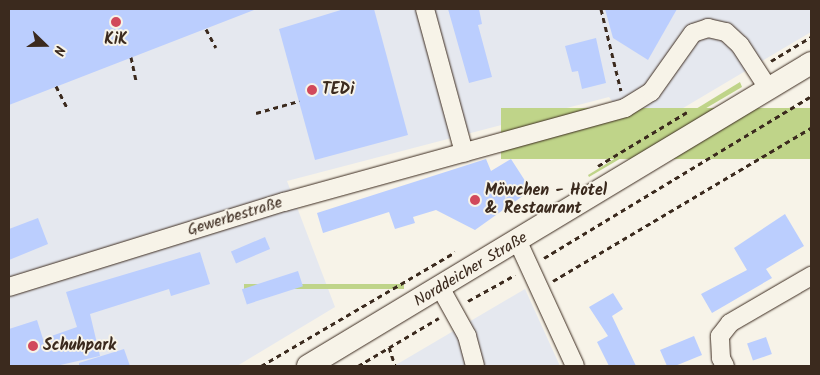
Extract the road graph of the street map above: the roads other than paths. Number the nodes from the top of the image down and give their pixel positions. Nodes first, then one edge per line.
1 (425, 9) edge
2 (811, 63) edge
3 (762, 78) junction
4 (464, 153) junction
5 (518, 242) junction
6 (811, 276) edge
7 (9, 286) edge
8 (441, 289) junction
9 (308, 366) edge
10 (475, 366) edge
11 (575, 366) edge
12 (725, 366) edge

1 - 4 street
2 - 3 main road, Norddeicher Straße
3 - 4 street, Gewerbestraße
3 - 5 main road, Norddeicher Straße
4 - 7 street, Gewerbestraße
5 - 8 main road, Norddeicher Straße
5 - 11 street
6 - 12 street
8 - 9 main road, Norddeicher Straße
8 - 10 street

